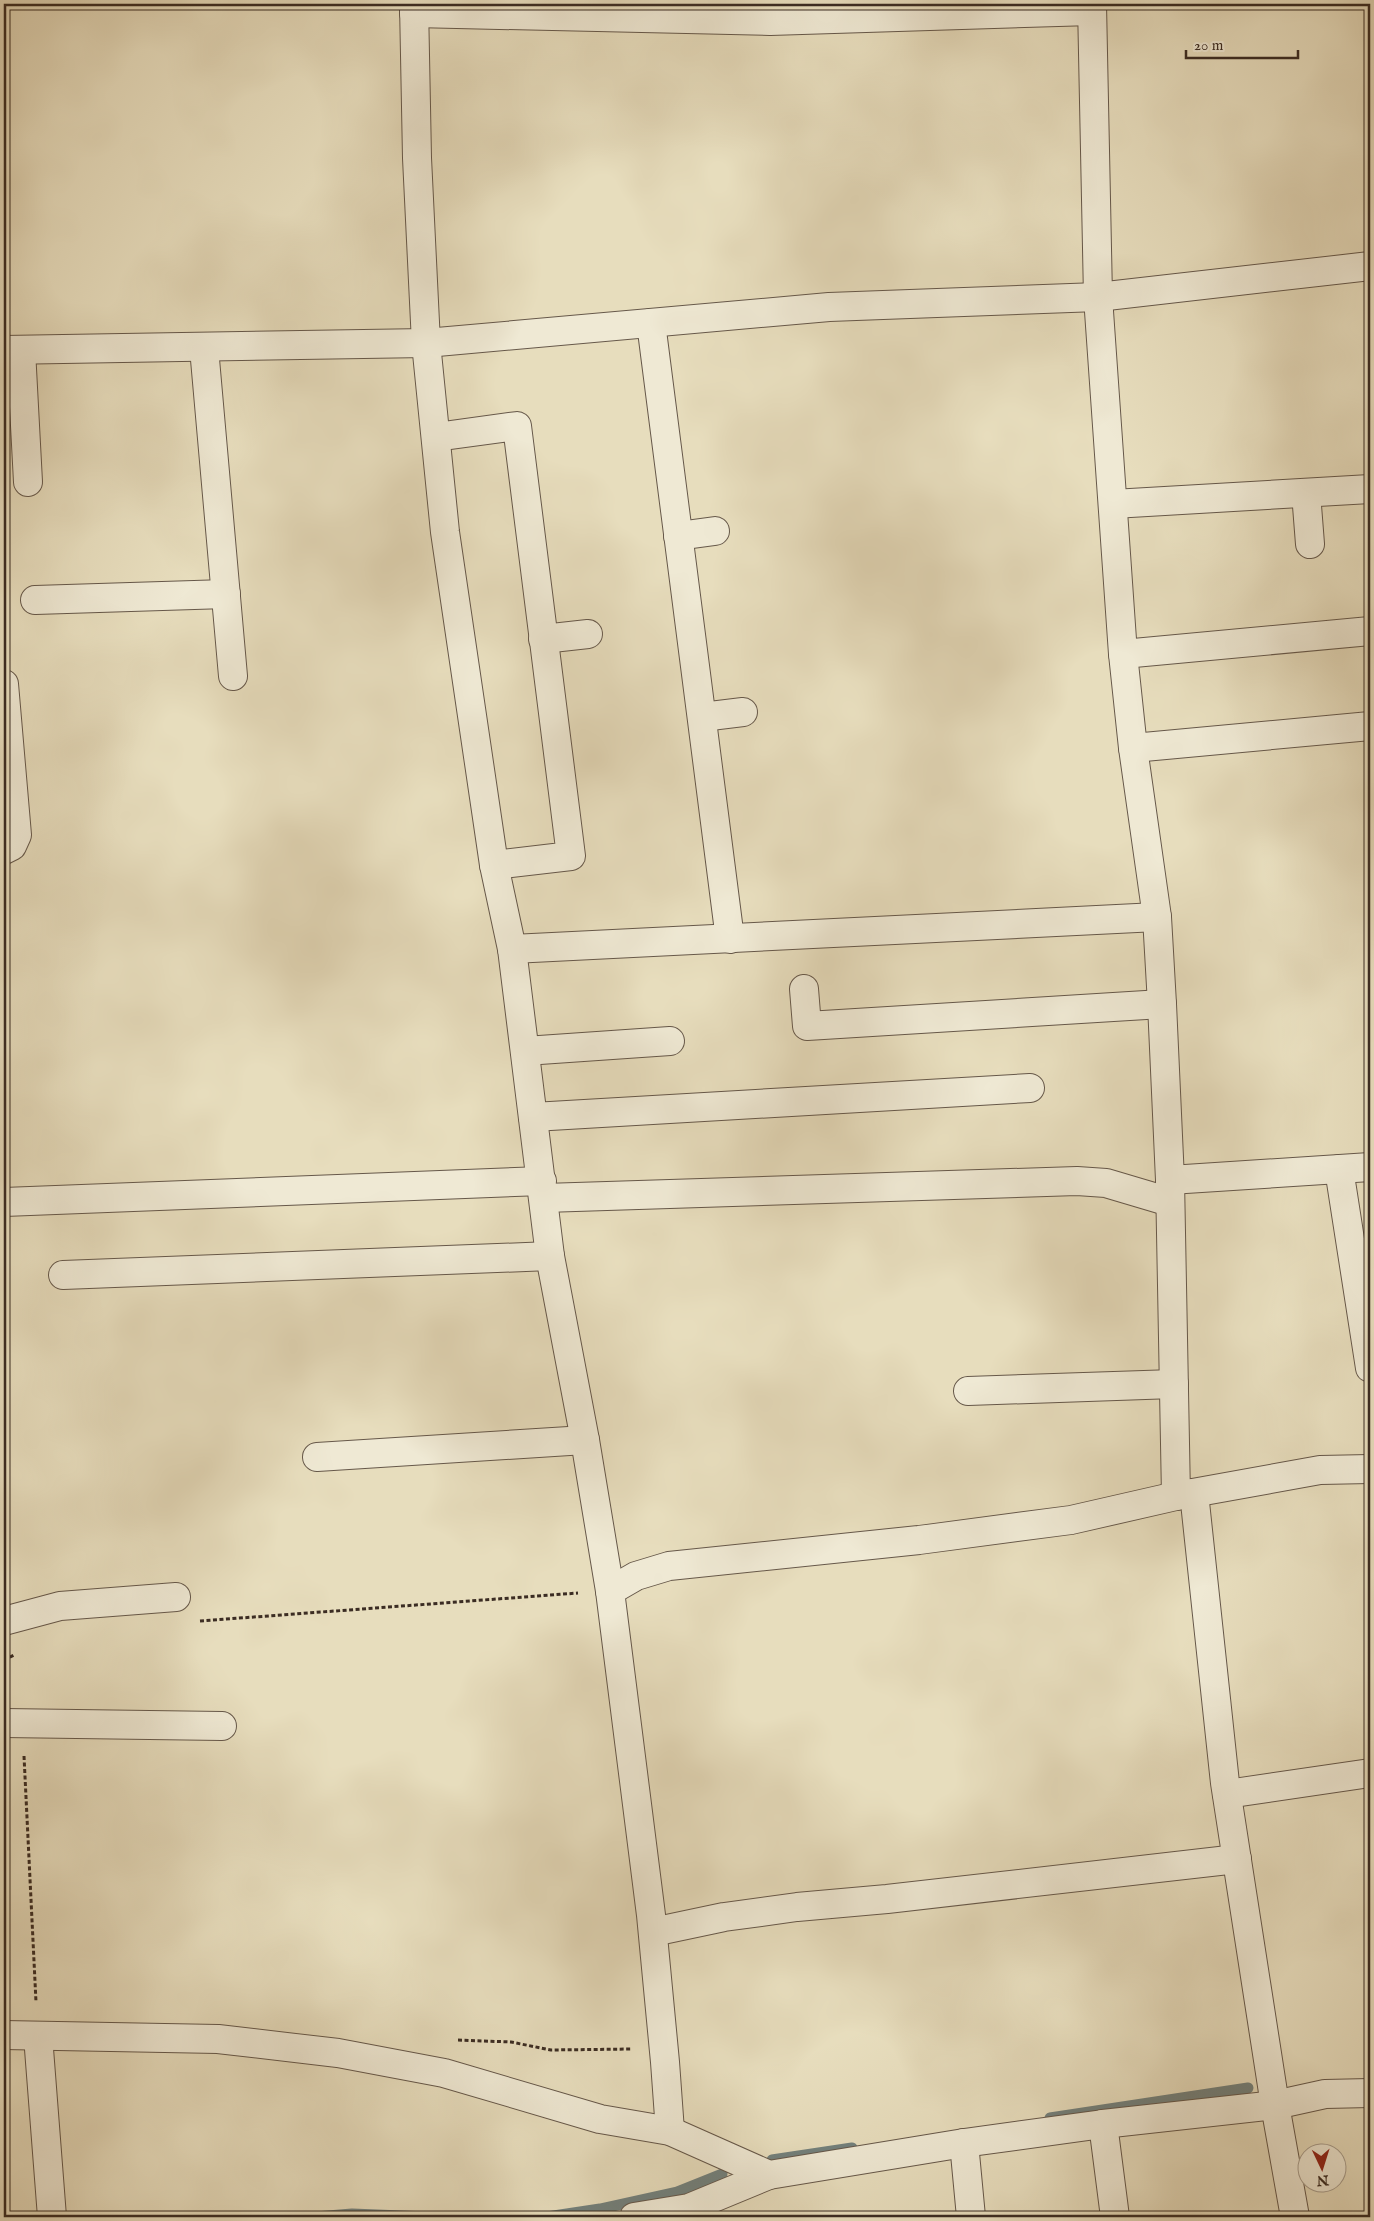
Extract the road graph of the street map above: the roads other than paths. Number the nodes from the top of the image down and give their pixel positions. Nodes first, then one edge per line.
1 (1092, 7) edge
2 (414, 8) edge
3 (1004, 9) edge
4 (515, 10) edge
5 (841, 11) edge
6 (678, 12) edge
7 (1370, 266) edge
8 (1098, 297) junction
9 (651, 323) junction
10 (426, 343) junction
11 (204, 348) junction
12 (12, 350) edge
13 (436, 436) junction
14 (28, 482) dead end
15 (1370, 489) edge
16 (1306, 493) junction
17 (1113, 504) junction
18 (715, 530) dead end
19 (678, 536) junction
20 (1310, 544) dead end
21 (226, 594) junction
22 (35, 600) dead end
23 (1370, 630) edge
24 (588, 634) dead end
25 (544, 639) junction
26 (1123, 654) junction
27 (233, 676) dead end
28 (4, 684) edge
29 (743, 712) dead end
30 (702, 716) junction
31 (1370, 726) edge
32 (1133, 748) junction
33 (4, 850) edge
34 (494, 865) junction
35 (1157, 917) junction
36 (730, 938) junction
37 (512, 950) junction
38 (804, 989) dead end
39 (1162, 1004) junction
40 (670, 1041) dead end
41 (525, 1051) junction
42 (1030, 1088) dead end
43 (533, 1117) junction
44 (1370, 1167) edge
45 (1339, 1169) junction
46 (543, 1190) junction
47 (1170, 1191) junction
48 (4, 1202) edge
49 (550, 1256) junction
50 (63, 1275) dead end
51 (1364, 1286) edge
52 (1370, 1368) edge
53 (1174, 1384) junction
54 (968, 1391) dead end
55 (585, 1440) junction
56 (317, 1457) dead end
57 (1370, 1469) edge
58 (1185, 1494) junction
59 (610, 1591) junction
60 (176, 1597) dead end
61 (4, 1621) edge
62 (13, 1723) edge
63 (222, 1726) dead end
64 (1370, 1773) edge
65 (1227, 1794) junction
66 (1237, 1859) junction
67 (653, 1932) junction
68 (4, 2035) edge
69 (38, 2036) junction
70 (1370, 2093) edge
71 (1275, 2104) junction
72 (1103, 2124) junction
73 (670, 2130) junction
74 (964, 2143) junction
75 (769, 2175) junction
76 (674, 2214) edge
77 (52, 2217) edge
78 (634, 2217) edge
79 (970, 2217) edge
80 (1115, 2217) edge
81 (1295, 2217) edge

1 - 3 street
1 - 8 street
2 - 4 street
2 - 10 street
3 - 5 street
4 - 6 street
5 - 6 street
7 - 8 street
8 - 9 street
8 - 17 street
9 - 10 street
9 - 19 street
10 - 11 street
10 - 13 street
11 - 12 street
11 - 21 street
12 - 14 street
13 - 25 street
13 - 34 street
15 - 16 street
16 - 17 street
16 - 20 street
17 - 26 street
18 - 19 street
19 - 30 street
21 - 22 street
21 - 27 street
23 - 26 street
24 - 25 street
25 - 34 street
26 - 32 street
28 - 33 street
29 - 30 street
30 - 36 street
31 - 32 street
32 - 35 street
34 - 37 street
35 - 36 street
35 - 39 street
36 - 37 street
37 - 41 street
38 - 39 street
39 - 47 street
40 - 41 street
41 - 43 street
42 - 43 street
43 - 46 street
44 - 45 street
45 - 47 street
45 - 51 street
46 - 47 street
46 - 48 street
46 - 49 street
47 - 53 street
49 - 50 street
49 - 55 street
51 - 52 street
53 - 54 street
53 - 58 street
55 - 56 street
55 - 59 street
57 - 58 street
58 - 59 street
58 - 65 street
59 - 67 street
60 - 61 street
62 - 63 street
64 - 65 street
65 - 66 street
66 - 67 street
66 - 71 street
67 - 73 street
68 - 69 street
69 - 73 street
69 - 77 street
70 - 71 street
71 - 72 street
71 - 81 street
72 - 74 street
72 - 80 street
73 - 75 street
74 - 75 street
74 - 79 street
75 - 76 street
76 - 78 street

